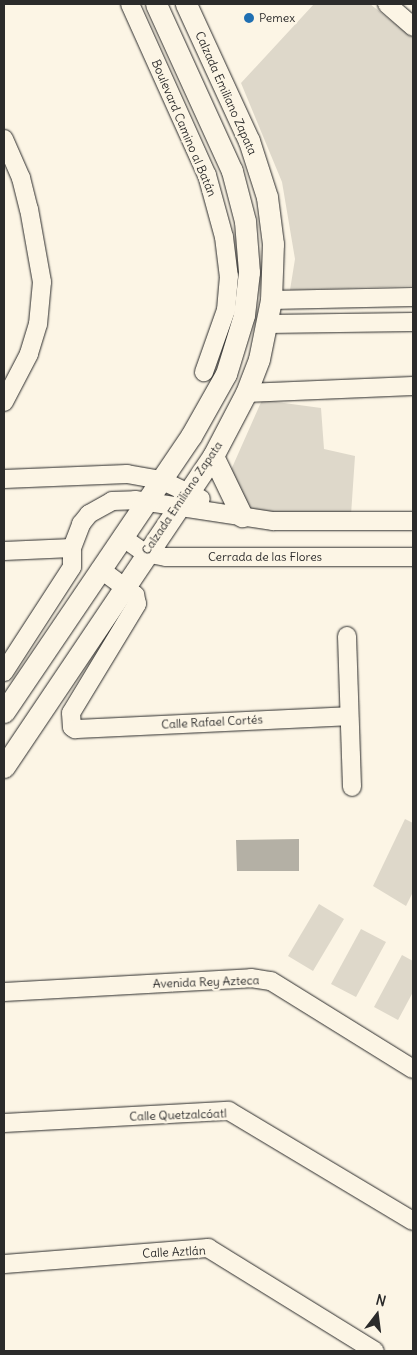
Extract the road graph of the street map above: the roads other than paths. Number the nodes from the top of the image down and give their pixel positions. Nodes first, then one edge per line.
1 (130, 4) edge
2 (156, 4) edge
3 (186, 4) edge
4 (387, 4) edge
5 (403, 4) edge
6 (413, 13) edge
7 (413, 27) edge
8 (4, 140) edge
9 (413, 297) edge
10 (304, 299) junction
11 (271, 300) junction
12 (413, 322) edge
13 (267, 324) junction
14 (306, 324) junction
15 (204, 372) dead end
16 (413, 386) edge
17 (246, 393) junction
18 (4, 402) edge
19 (213, 456) junction
20 (4, 479) edge
21 (161, 480) junction
22 (183, 498) junction
23 (146, 502) junction
24 (242, 516) junction
25 (413, 520) edge
26 (122, 537) junction
27 (72, 548) junction
28 (4, 551) edge
29 (145, 553) junction
30 (413, 557) edge
31 (100, 568) junction
32 (124, 585) junction
33 (347, 636) dead end
34 (4, 672) edge
35 (4, 712) edge
36 (349, 716) junction
37 (4, 767) edge
38 (352, 787) dead end
39 (4, 992) edge
40 (413, 1069) edge
41 (4, 1123) edge
42 (413, 1221) edge
43 (4, 1264) edge
44 (375, 1351) edge

1 - 15 street, Boulevard Camino al Batán
2 - 21 main road
3 - 11 main road, Calzada Emiliano Zapata
4 - 7 street
5 - 6 street
8 - 18 street
9 - 10 street
10 - 11 street
10 - 14 street
11 - 13 main road, Calzada Emiliano Zapata
12 - 14 street
13 - 14 street
13 - 17 main road, Calzada Emiliano Zapata
16 - 17 street
17 - 19 main road, Calzada Emiliano Zapata
19 - 22 main road, Calzada Emiliano Zapata
19 - 24 main road
20 - 21 street
21 - 22 street
21 - 23 main road
22 - 23 street
22 - 24 street
22 - 29 main road, Calzada Emiliano Zapata
23 - 26 main road
23 - 27 street
24 - 25 street
26 - 29 street, Cerrada de las Flores
26 - 31 main road
27 - 28 street
27 - 34 street
29 - 30 street, Cerrada de las Flores
29 - 32 main road, Calzada Emiliano Zapata
31 - 32 street
31 - 35 main road
32 - 36 street, Calle Rafael Cortés
32 - 37 main road, Calzada Emiliano Zapata
33 - 36 street
36 - 38 street
39 - 40 street, Avenida Rey Azteca
41 - 42 street, Calle Quetzalcóatl
43 - 44 street, Calle Aztlán

